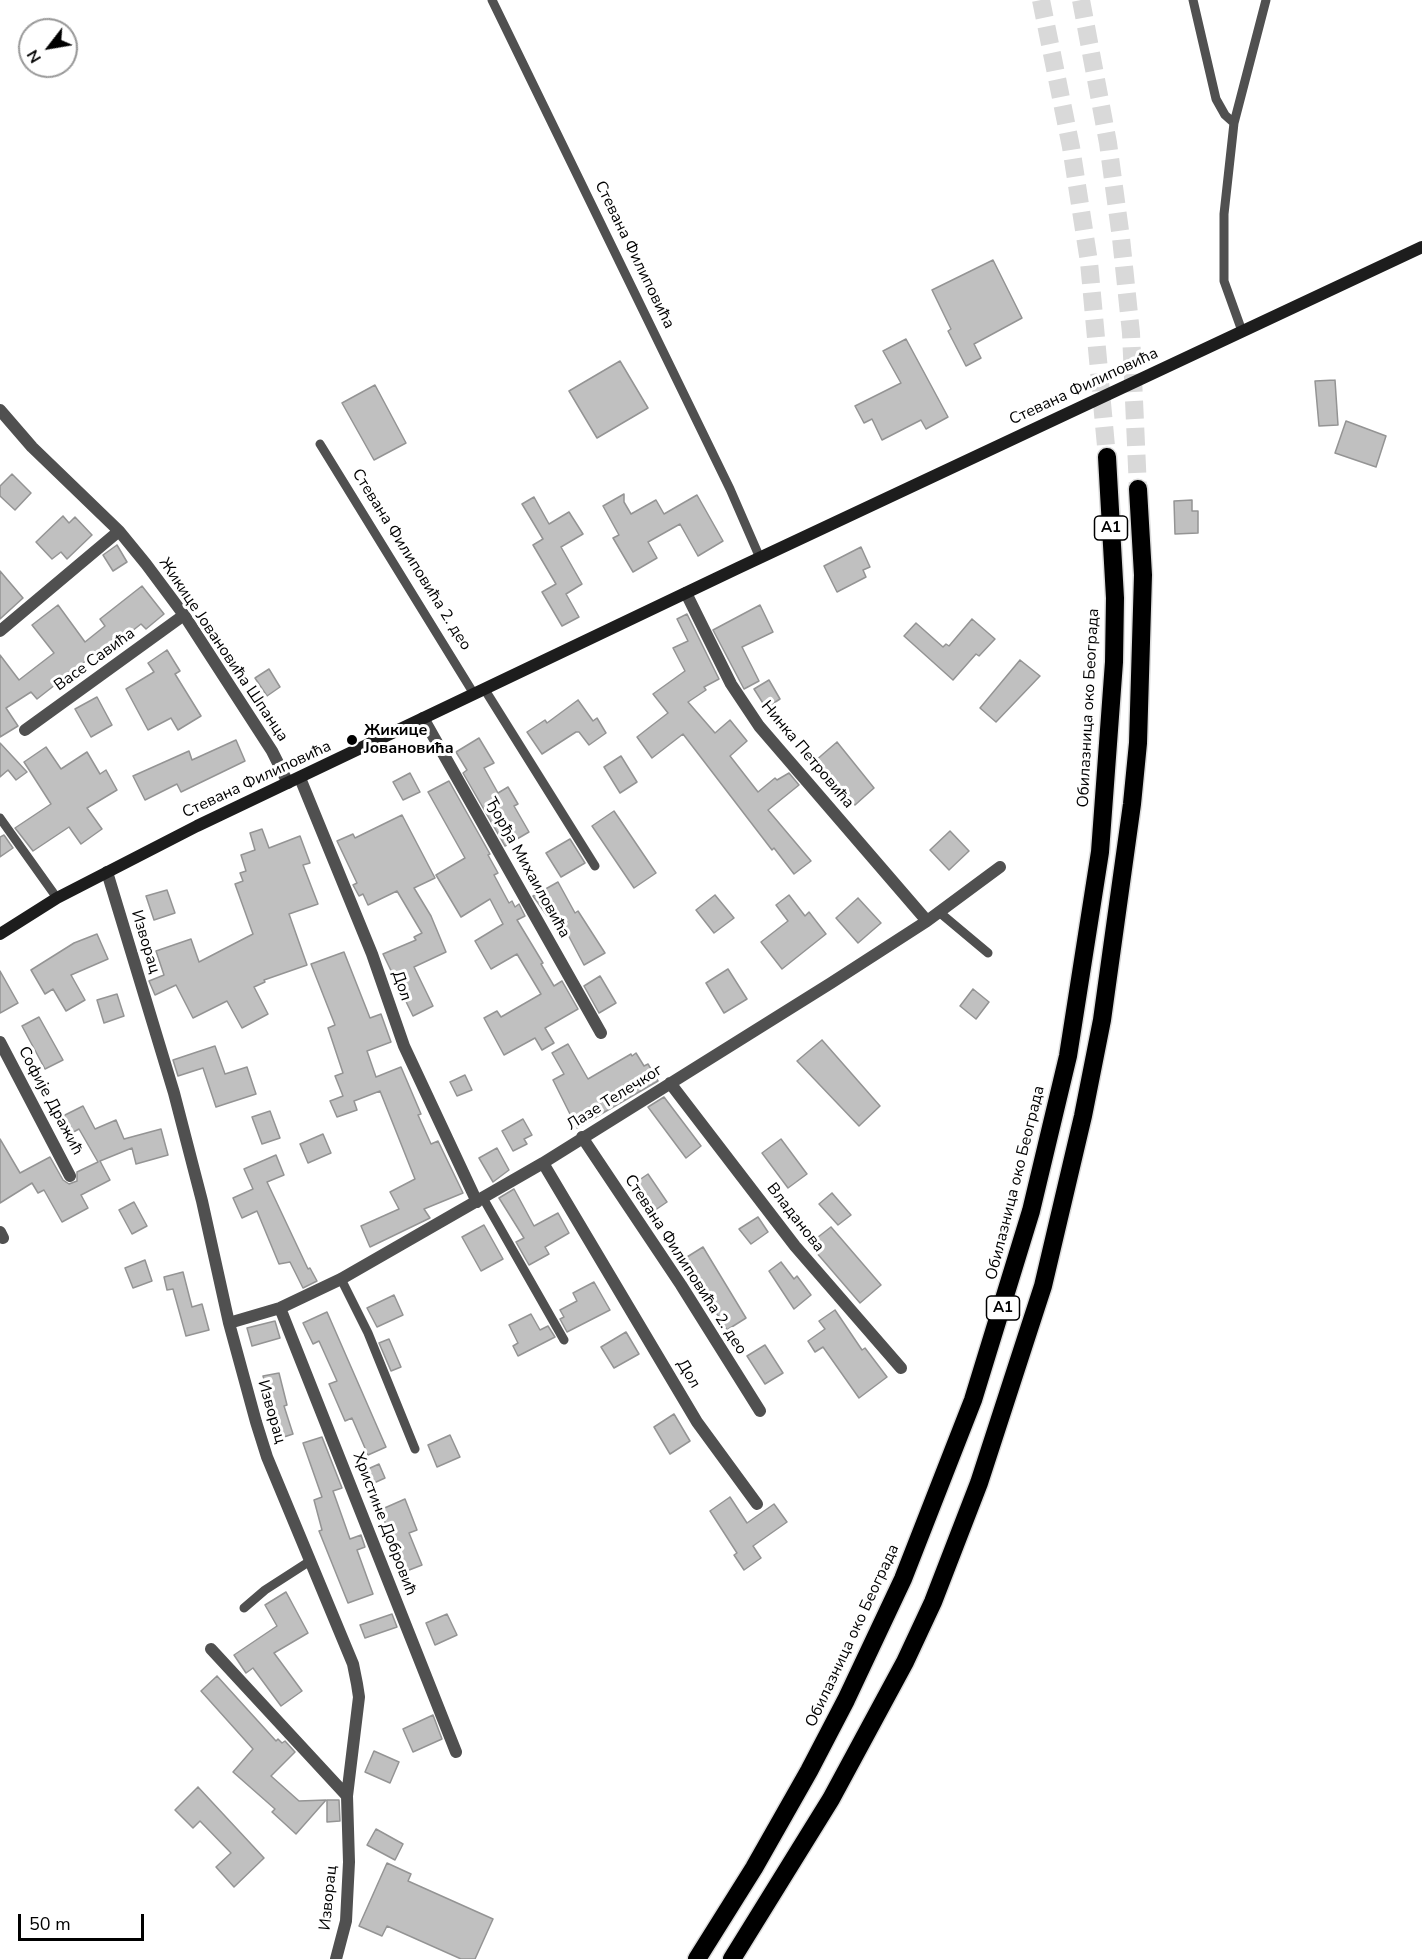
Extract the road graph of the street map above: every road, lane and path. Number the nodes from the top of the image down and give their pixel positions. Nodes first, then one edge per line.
1 (492, 0) edge
2 (1193, 0) edge
3 (1266, 0) edge
4 (1234, 123) junction
5 (1422, 247) edge
6 (1242, 332) junction
7 (0, 410) edge
8 (320, 444) dead end
9 (1107, 457) tunnel mouth
10 (1138, 489) tunnel mouth
11 (119, 531) junction
12 (760, 558) junction
13 (686, 593) junction
14 (184, 615) junction
15 (0, 631) edge
16 (480, 692) junction
17 (423, 718) junction
18 (24, 730) dead end
19 (300, 778) junction
20 (288, 783) junction
21 (0, 818) edge
22 (595, 866) dead end
23 (1000, 867) dead end
24 (107, 872) junction
25 (57, 898) junction
26 (939, 912) junction
27 (927, 921) junction
28 (0, 934) edge
29 (988, 953) dead end
30 (601, 1034) dead end
31 (0, 1042) edge
32 (670, 1083) junction
33 (582, 1137) junction
34 (543, 1163) junction
35 (70, 1176) dead end
36 (480, 1200) junction
37 (341, 1279) junction
38 (280, 1308) junction
39 (229, 1323) junction
40 (564, 1340) dead end
41 (901, 1368) dead end
42 (760, 1411) dead end
43 (415, 1449) dead end
44 (757, 1504) dead end
45 (310, 1561) junction
46 (244, 1608) dead end
47 (211, 1649) dead end
48 (456, 1752) dead end
49 (347, 1796) junction
50 (336, 1959) edge
51 (697, 1959) edge
52 (732, 1959) edge

1 - 12 lane, Стевана Филиповића
2 - 4 lane
3 - 4 lane
4 - 6 lane
5 - 6 main road, Стевана Филиповића
6 - 12 main road, Стевана Филиповића
7 - 11 street, Жикице Јовановића Шпанца
8 - 16 lane, Стевана Филиповића 2. део
9 - 51 highway, Обилазница око Београда / A1
10 - 52 highway, A1
11 - 14 street, Жикице Јовановића Шпанца
11 - 15 street
12 - 13 main road, Стевана Филиповића
13 - 16 main road, Стевана Филиповића
13 - 27 street, Нинка Петровића
14 - 18 street, Васе Савића
14 - 20 street, Жикице Јовановића Шпанца
16 - 17 main road, Стевана Филиповића
16 - 22 lane, Стевана Филиповића 2. део
17 - 19 main road, Стевана Филиповића
17 - 30 street, Ђорђа Михаиловића
19 - 20 main road, Стевана Филиповића
19 - 36 street, Дол
20 - 24 main road, Стевана Филиповића
21 - 25 lane
23 - 26 street, Лазе Телечког
24 - 25 main road, Стевана Филиповића
24 - 39 street, Изворац
25 - 28 main road, Стевана Филиповића
26 - 27 street, Лазе Телечког
26 - 29 lane
27 - 32 street, Лазе Телечког
31 - 35 street, Софије Дражић
32 - 33 street, Лазе Телечког
32 - 41 street, Владанова
33 - 34 street, Лазе Телечког
33 - 42 street, Стевана Филиповића 2. део
34 - 36 street, Лазе Телечког
34 - 44 street, Дол
36 - 37 street, Лазе Телечког
36 - 40 lane
37 - 38 street, Лазе Телечког
37 - 43 lane
38 - 39 street, Лазе Телечког
38 - 48 street, Христине Добровић
39 - 45 street, Изворац
45 - 46 lane
45 - 49 street, Изворац
47 - 49 street
49 - 50 street, Изворац

